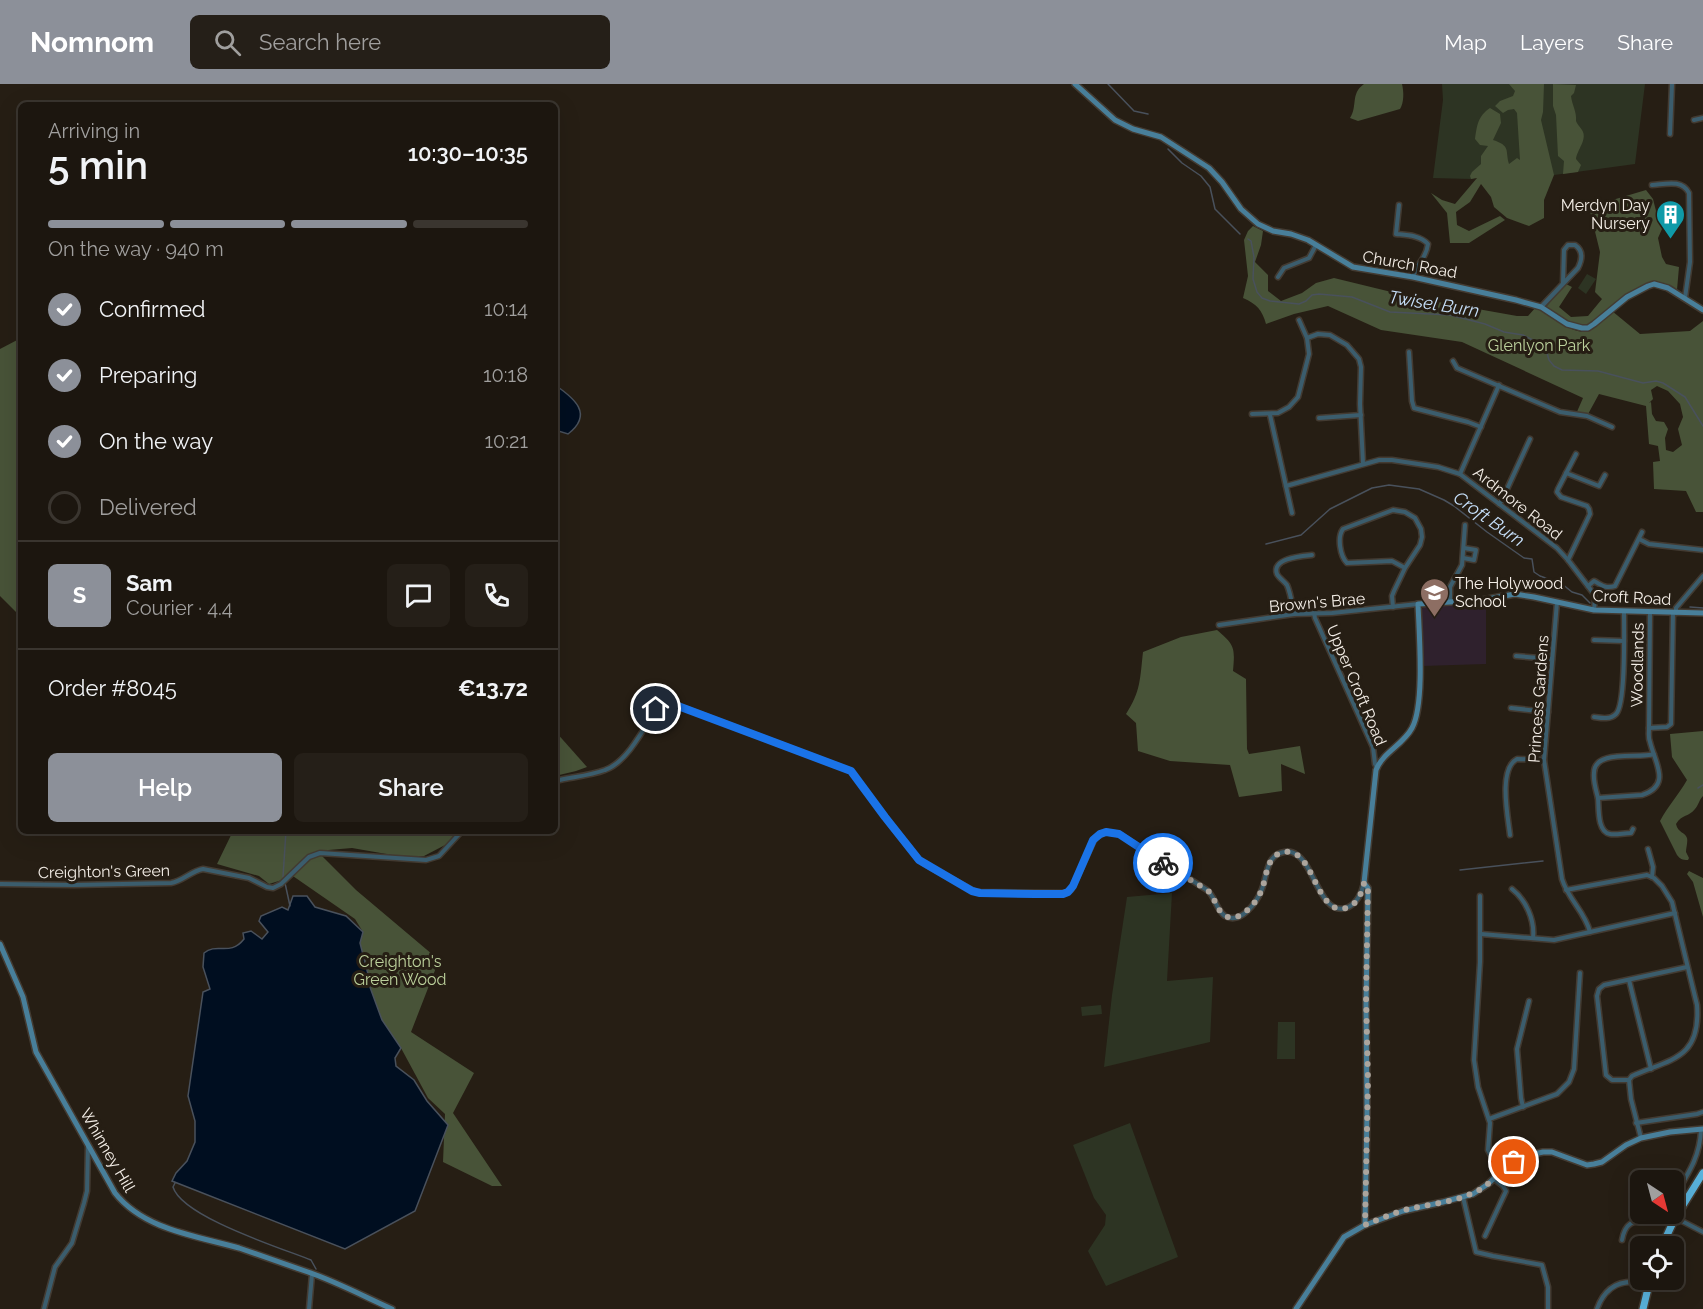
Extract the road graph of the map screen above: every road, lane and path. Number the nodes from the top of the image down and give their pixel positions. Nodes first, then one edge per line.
1 (1075, 84) edge
2 (1672, 84) edge
3 (1703, 118) edge
4 (1694, 120) dead end
5 (1670, 134) dead end
6 (1652, 185) dead end
7 (1399, 205) dead end
8 (1317, 244) junction
9 (1278, 277) dead end
10 (1413, 277) junction
11 (1563, 283) junction
12 (1685, 298) junction
13 (1541, 307) junction
14 (1703, 310) edge
15 (1299, 320) dead end
16 (1307, 338) junction
17 (1409, 352) dead end
18 (1453, 361) dead end
19 (1499, 386) junction
20 (1252, 414) dead end
21 (1270, 415) junction
22 (1361, 415) junction
23 (1319, 418) dead end
24 (1481, 427) junction
25 (1612, 427) dead end
26 (1530, 439) dead end
27 (1576, 454) dead end
28 (1363, 463) junction
29 (1566, 473) junction
30 (1460, 474) junction
31 (1605, 475) dead end
32 (1286, 486) junction
33 (1499, 504) junction
34 (1292, 513) dead end
35 (1465, 525) dead end
36 (1642, 532) dead end
37 (1639, 539) junction
38 (1464, 548) junction
39 (1703, 550) edge
40 (1312, 555) dead end
41 (1463, 558) junction
42 (1568, 560) junction
43 (1405, 568) junction
44 (1703, 576) edge
45 (1588, 586) junction
46 (1450, 602) junction
47 (1557, 602) junction
48 (1418, 604) junction
49 (1393, 607) junction
50 (1594, 610) junction
51 (1624, 612) junction
52 (1650, 612) junction
53 (1314, 613) junction
54 (1675, 613) junction
55 (1294, 614) junction
56 (1703, 614) edge
57 (1219, 626) dead end
58 (1594, 640) dead end
59 (1624, 641) junction
60 (1516, 656) dead end
61 (1552, 659) junction
62 (1511, 708) dead end
63 (1548, 712) junction
64 (1594, 717) dead end
65 (1649, 728) junction
66 (1654, 754) junction
67 (1544, 760) junction
68 (1377, 767) junction
69 (558, 780) edge
70 (1598, 798) junction
71 (1633, 829) dead end
72 (459, 834) edge
73 (1510, 835) dead end
74 (1648, 849) dead end
75 (1652, 877) junction
76 (1364, 883) junction
77 (0, 884) edge
78 (1512, 889) dead end
79 (1566, 890) junction
80 (1480, 896) dead end
81 (1675, 914) junction
82 (1590, 932) junction
83 (1481, 934) junction
84 (1533, 938) junction
85 (0, 944) edge
86 (1688, 967) junction
87 (1580, 973) dead end
88 (1629, 980) junction
89 (1529, 1001) dead end
90 (1703, 1003) edge
91 (1696, 1005) junction
92 (1651, 1069) junction
93 (1629, 1080) junction
94 (1523, 1107) junction
95 (1703, 1112) edge
96 (1489, 1119) junction
97 (1636, 1123) junction
98 (1702, 1130) edge
99 (1641, 1138) junction
100 (88, 1146) junction
101 (1500, 1172) junction
102 (1703, 1173) edge
103 (1703, 1178) edge
104 (1494, 1179) junction
105 (1684, 1180) edge
106 (1693, 1189) junction
107 (1463, 1197) junction
108 (1684, 1204) edge
109 (1684, 1222) edge
110 (1631, 1224) edge
111 (1365, 1225) junction
112 (1703, 1232) edge
113 (1485, 1236) dead end
114 (1622, 1240) dead end
115 (312, 1273) junction
116 (1630, 1282) edge
117 (1647, 1290) edge
118 (44, 1309) edge
119 (309, 1309) edge
120 (392, 1309) edge
121 (1296, 1309) edge
122 (1548, 1309) edge
123 (1597, 1309) edge
124 (1643, 1309) edge

1 - 8 street, Church Road
2 - 5 street
3 - 4 street
6 - 12 street
7 - 10 street
8 - 9 street
8 - 10 street, Church Road
10 - 13 street, Church Road
11 - 11 street
11 - 13 street
12 - 13 street, Church Road
12 - 14 street, Church Road
15 - 16 street
16 - 21 street
16 - 22 street
17 - 24 street
18 - 19 street
19 - 24 street
19 - 25 street
20 - 21 street
21 - 32 street
22 - 23 street
22 - 28 street
24 - 30 street
26 - 33 street
27 - 29 street
28 - 30 street, Ardmore Road
28 - 32 street, Ardmore Road
29 - 31 street
29 - 42 street
30 - 33 street, Ardmore Road
32 - 34 street
33 - 42 street, Ardmore Road
35 - 38 street
36 - 37 street
37 - 39 street
37 - 45 street
38 - 41 street
38 - 41 street
40 - 55 street
41 - 46 street
42 - 45 street, Ardmore Road
43 - 43 street
43 - 49 street
44 - 54 street
45 - 50 street, Ardmore Road
46 - 47 street, Croft Road
46 - 48 street, Croft Road
47 - 50 street, Croft Road
47 - 61 street, Princess Gardens
48 - 49 street, Brown's Brae
48 - 68 street
49 - 53 street, Brown's Brae
50 - 51 street, Croft Road
51 - 52 street, Croft Road
51 - 59 street
52 - 54 street, Croft Road
52 - 65 street, Woodlands
53 - 55 street, Brown's Brae
53 - 68 street, Upper Croft Road
54 - 56 street, Croft Road
54 - 65 street, Woodlands
55 - 57 street, Brown's Brae
58 - 59 street
59 - 64 street
60 - 61 street
61 - 63 street, Princess Gardens
62 - 63 street
63 - 67 street, Princess Gardens
65 - 66 street
66 - 70 street
66 - 70 street
67 - 73 street
67 - 79 street, Princess Gardens
68 - 76 street
69 - 76 street
70 - 71 street
72 - 77 street, Creighton's Green
74 - 75 street
75 - 79 street
75 - 81 street
76 - 111 street
78 - 84 street
79 - 82 street, Princess Gardens
80 - 83 street
81 - 82 street
81 - 86 street
82 - 84 street
83 - 84 street
83 - 96 street
85 - 100 street, Whinney Hill
86 - 88 street
86 - 91 street
87 - 94 street
88 - 92 street
88 - 93 street
89 - 94 street
90 - 91 street
91 - 92 street
92 - 93 street
93 - 97 street
94 - 96 street
95 - 97 street
96 - 101 street
97 - 99 street
98 - 99 street
98 - 105 street
99 - 101 street
100 - 115 street, Whinney Hill
100 - 118 street
101 - 104 street
102 - 106 highway
103 - 106 highway
104 - 107 street
104 - 113 street
106 - 108 highway
107 - 111 street
107 - 122 street
109 - 112 street
110 - 114 street
111 - 121 street
115 - 119 street
115 - 120 street, Whinney Hill
116 - 123 street
117 - 124 highway

